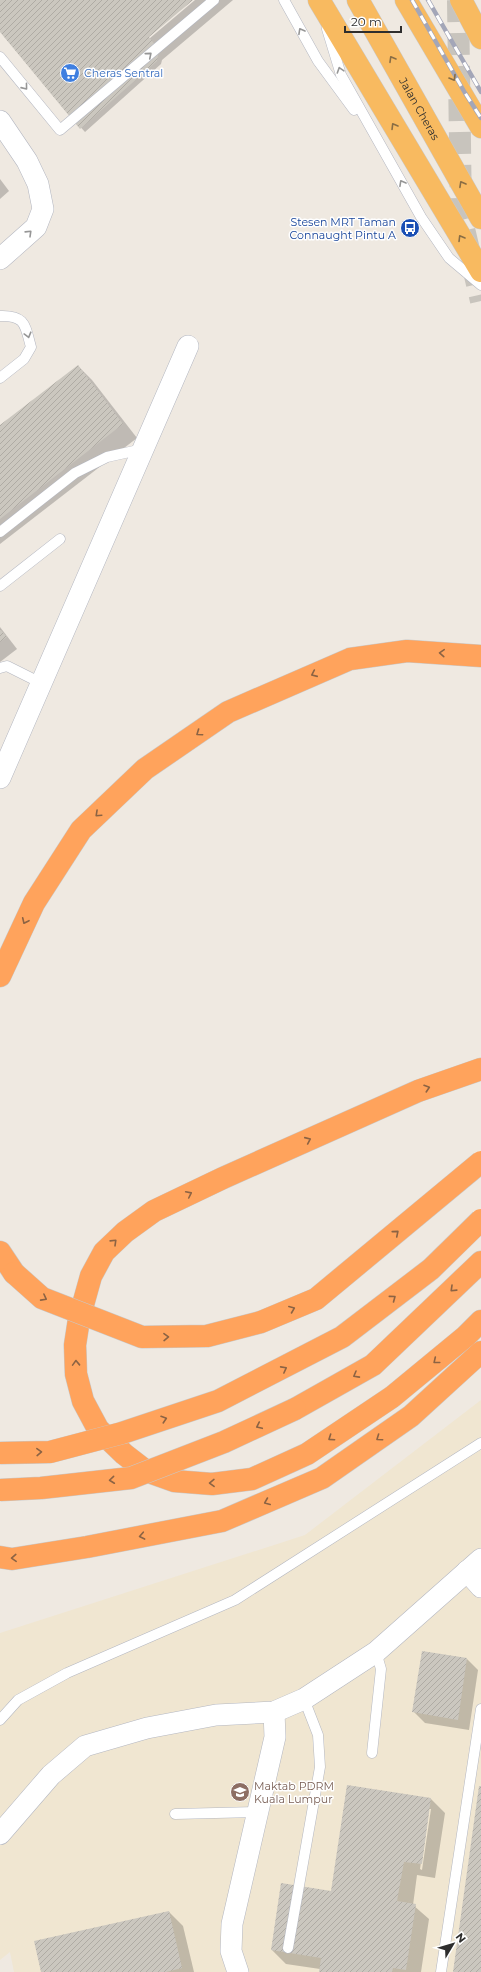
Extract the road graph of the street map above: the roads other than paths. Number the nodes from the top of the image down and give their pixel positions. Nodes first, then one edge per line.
1 (214, 0) edge
2 (284, 0) edge
3 (319, 0) edge
4 (358, 0) edge
5 (406, 0) edge
6 (461, 0) edge
7 (481, 38) edge
8 (0, 57) edge
9 (0, 121) edge
10 (481, 126) edge
11 (379, 143) junction
12 (481, 218) edge
13 (0, 259) edge
14 (481, 271) edge
15 (481, 285) edge
16 (0, 316) edge
17 (188, 346) dead end
18 (0, 378) edge
19 (143, 449) junction
20 (0, 532) edge
21 (60, 539) dead end
22 (0, 586) edge
23 (481, 656) edge
24 (0, 668) edge
25 (42, 683) junction
26 (0, 778) edge
27 (0, 976) edge
28 (481, 1069) edge
29 (481, 1162) edge
30 (481, 1220) edge
31 (0, 1252) edge
32 (481, 1262) edge
33 (481, 1321) edge
34 (481, 1352) edge
35 (481, 1443) edge
36 (0, 1454) edge
37 (0, 1490) edge
38 (0, 1557) edge
39 (474, 1565) edge
40 (481, 1587) edge
41 (376, 1652) junction
42 (304, 1700) junction
43 (481, 1709) edge
44 (274, 1712) junction
45 (0, 1720) edge
46 (372, 1753) dead end
47 (258, 1812) junction
48 (174, 1814) dead end
49 (0, 1834) edge
50 (288, 1948) dead end
51 (238, 1972) edge
52 (441, 1972) edge

8 -> 1 lane
11 -> 2 lane
11 -> 3 lane
14 -> 3 highway
12 -> 4 highway, Jalan Cheras
5 -> 10 highway
6 - 7 highway
13 -> 9 street
15 -> 11 lane
16 -> 18 lane
17 - 19 street
19 - 20 lane
19 - 25 street
21 - 22 lane
23 -> 27 highway
24 - 25 lane
25 - 26 street
33 -> 28 highway, bridge
31 -> 29 highway, bridge
36 -> 30 highway, bridge
32 -> 37 highway, bridge
34 -> 38 highway
35 - 45 lane
39 - 40 street
39 - 41 street
41 - 42 street
41 - 46 lane
42 - 44 street
42 - 50 lane
43 - 52 lane
44 - 47 street
44 - 49 street
47 - 48 lane
47 - 51 street

